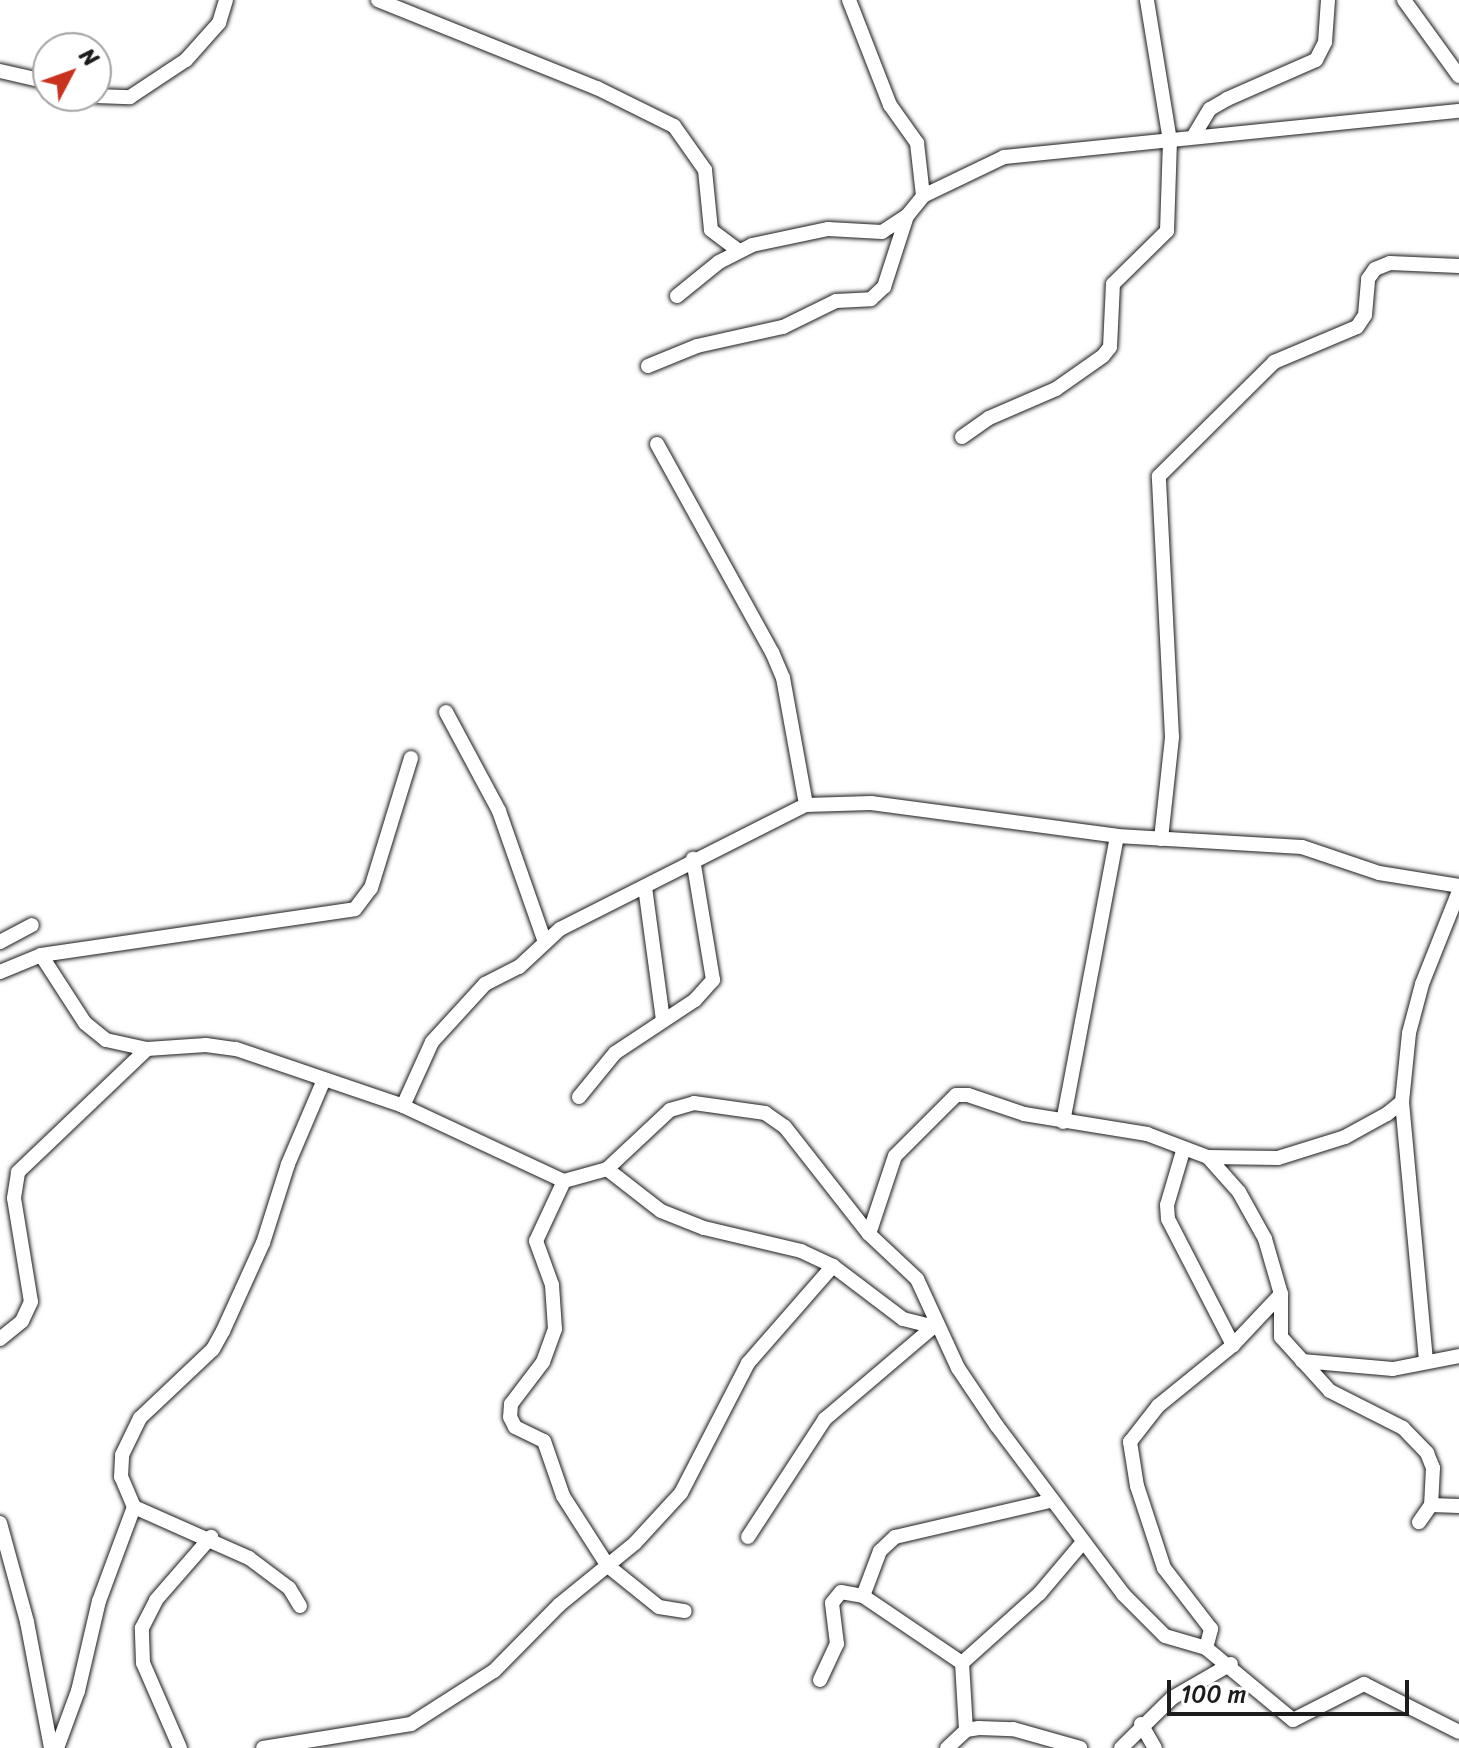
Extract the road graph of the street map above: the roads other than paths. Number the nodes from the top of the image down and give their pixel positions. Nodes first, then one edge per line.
1 (226, 0) edge
2 (378, 0) edge
3 (849, 0) edge
4 (1147, 0) edge
5 (1328, 0) edge
6 (1404, 0) edge
7 (0, 71) edge
8 (1459, 76) edge
9 (32, 78) edge
10 (112, 96) edge
11 (1459, 111) edge
12 (1193, 137) junction
13 (1170, 141) junction
14 (923, 196) junction
15 (907, 216) junction
16 (738, 250) junction
17 (1459, 266) edge
18 (677, 296) dead end
19 (648, 366) dead end
20 (962, 437) dead end
21 (657, 444) dead end
22 (446, 712) dead end
23 (411, 758) dead end
24 (806, 805) junction
25 (1117, 836) junction
26 (1161, 839) junction
27 (693, 859) junction
28 (645, 887) junction
29 (1459, 889) edge
30 (32, 925) dead end
31 (0, 942) edge
32 (545, 942) junction
33 (41, 955) junction
34 (0, 972) edge
35 (663, 1020) junction
36 (147, 1049) junction
37 (323, 1082) junction
38 (579, 1097) dead end
39 (1402, 1102) junction
40 (403, 1106) junction
41 (1063, 1122) junction
42 (1183, 1151) junction
43 (1208, 1157) junction
44 (607, 1169) junction
45 (564, 1181) junction
46 (869, 1234) junction
47 (833, 1266) junction
48 (1281, 1294) junction
49 (935, 1328) junction
50 (0, 1339) edge
51 (1233, 1345) junction
52 (1459, 1356) edge
53 (1426, 1360) junction
54 (1302, 1361) junction
55 (1050, 1501) junction
56 (1431, 1505) junction
57 (1459, 1506) edge
58 (134, 1507) junction
59 (1419, 1522) dead end
60 (0, 1523) edge
61 (211, 1537) junction
62 (748, 1537) dead end
63 (1083, 1542) junction
64 (608, 1566) junction
65 (863, 1596) junction
66 (300, 1606) dead end
67 (685, 1611) dead end
68 (1206, 1648) junction
69 (962, 1663) junction
70 (1231, 1664) junction
71 (820, 1680) dead end
72 (1141, 1724) junction
73 (966, 1730) junction
74 (1459, 1732) edge
75 (350, 1742) edge
76 (51, 1748) edge
77 (57, 1748) edge
78 (180, 1748) edge
79 (263, 1748) edge
80 (947, 1748) edge
81 (1080, 1748) edge
82 (1121, 1748) edge
83 (1155, 1748) edge

1 - 10 street
2 - 16 street
3 - 14 street
4 - 13 street
5 - 12 street
6 - 8 street
7 - 9 street
11 - 12 street
12 - 13 street
13 - 14 street
13 - 20 street
14 - 15 street
15 - 16 street
15 - 19 street
16 - 18 street
17 - 26 street
21 - 24 street
22 - 32 street
23 - 33 street
24 - 25 street
24 - 27 street
25 - 26 street
25 - 41 street
26 - 29 street
27 - 28 street
27 - 35 street
28 - 32 street
28 - 35 street
29 - 39 street
30 - 31 street
32 - 40 street
33 - 34 street
33 - 36 street
35 - 38 street
36 - 37 street
36 - 50 street
37 - 40 street
37 - 58 street
39 - 43 street
39 - 53 street
40 - 45 street
41 - 42 street
41 - 46 street
42 - 43 street
42 - 51 street
43 - 48 street
44 - 45 street
44 - 46 street
44 - 47 street
45 - 64 street
46 - 49 street
47 - 49 street
47 - 64 street
48 - 51 street
48 - 54 street
49 - 55 street
49 - 62 street
51 - 68 street
52 - 53 street
53 - 54 street
54 - 56 street
55 - 63 street
55 - 65 street
56 - 57 street
56 - 59 street
58 - 61 street
58 - 77 street
60 - 76 street
61 - 66 street
61 - 78 street
63 - 68 street
63 - 69 street
64 - 67 street
64 - 75 street
65 - 69 street
65 - 71 street
68 - 70 street
69 - 73 street
70 - 72 street
70 - 74 street
72 - 82 street
72 - 83 street
73 - 80 street
73 - 81 street
75 - 79 street

